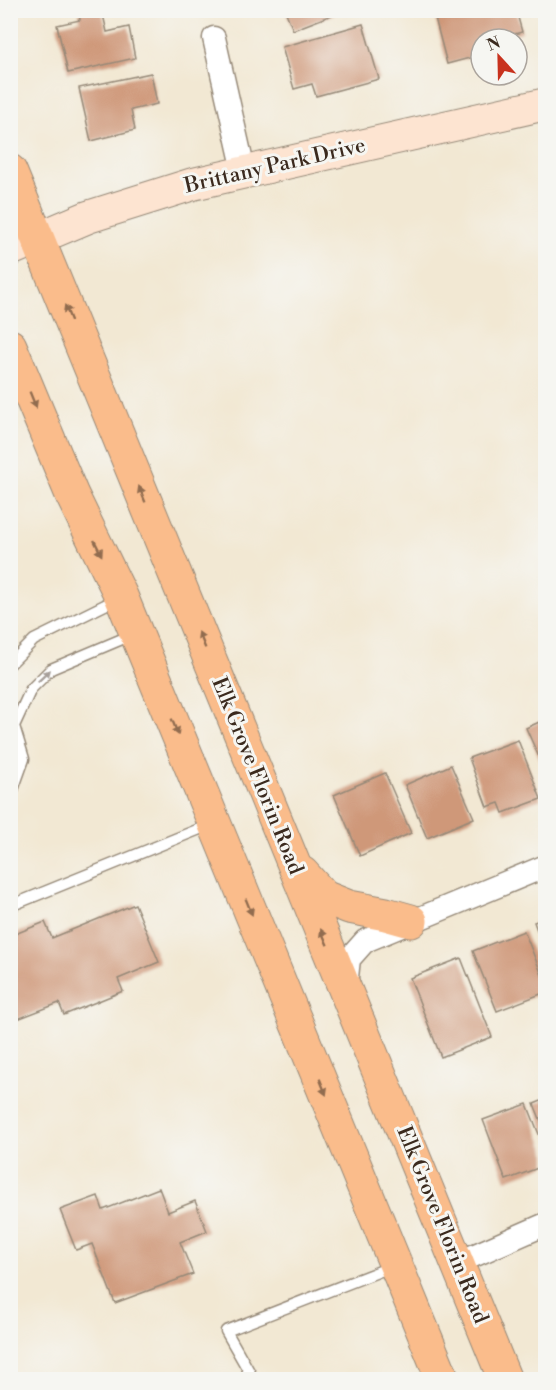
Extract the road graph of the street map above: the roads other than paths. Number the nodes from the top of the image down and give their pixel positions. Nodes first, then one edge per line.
1 (214, 38) dead end
2 (546, 104) edge
3 (10, 171) edge
4 (244, 171) junction
5 (24, 245) edge
6 (10, 346) edge
7 (122, 596) junction
8 (137, 633) junction
9 (10, 664) edge
10 (10, 713) edge
11 (14, 726) junction
12 (10, 798) edge
13 (215, 823) junction
14 (293, 863) junction
15 (546, 866) edge
16 (10, 906) edge
17 (411, 921) junction
18 (345, 987) junction
19 (546, 1224) edge
20 (457, 1263) junction
21 (396, 1264) junction
22 (254, 1380) edge
23 (443, 1380) edge
24 (505, 1380) edge

1 - 4 street
2 - 4 street, Brittany Park Drive
3 - 5 main road, Elk Grove Florin Road
4 - 5 street, Brittany Park Drive
14 -> 5 main road, Elk Grove Florin Road
6 -> 7 main road
7 - 8 main road
7 - 9 lane
11 -> 8 lane
8 -> 13 main road
10 - 11 lane
11 - 12 lane
13 - 16 lane
13 -> 21 main road
14 - 17 main road
18 -> 14 main road, Elk Grove Florin Road
15 - 17 street
17 - 18 street
18 - 20 main road, Elk Grove Florin Road
19 - 20 street
20 - 24 main road, Elk Grove Florin Road
21 - 22 lane
21 - 23 main road

